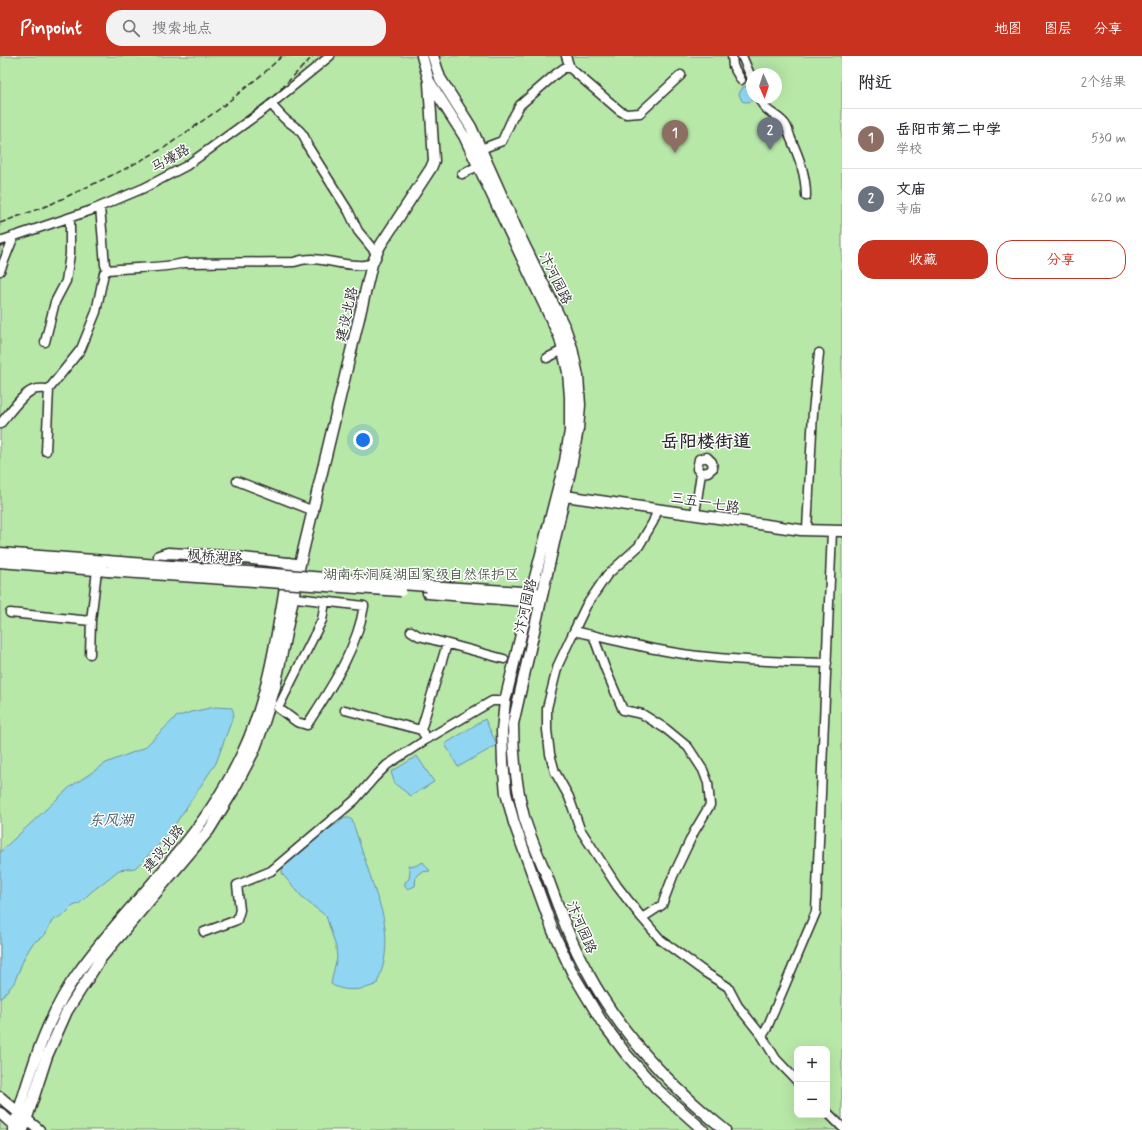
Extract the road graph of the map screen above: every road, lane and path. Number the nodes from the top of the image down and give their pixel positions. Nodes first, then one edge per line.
1 (330, 56) edge
2 (422, 56) edge
3 (433, 56) edge
4 (566, 56) edge
5 (732, 56) edge
6 (742, 56) edge
7 (570, 68) junction
8 (747, 68) edge
9 (681, 75) dead end
10 (741, 80) dead end
11 (429, 81) junction
12 (271, 104) junction
13 (763, 104) edge
14 (481, 150) junction
15 (478, 166) junction
16 (462, 174) dead end
17 (806, 196) dead end
18 (100, 207) junction
19 (70, 218) junction
20 (14, 236) junction
21 (0, 241) edge
22 (376, 254) junction
23 (372, 264) junction
24 (108, 270) junction
25 (0, 271) edge
26 (45, 342) dead end
27 (563, 350) junction
28 (819, 353) dead end
29 (547, 358) dead end
30 (49, 389) junction
31 (0, 424) edge
32 (46, 451) dead end
33 (701, 473) dead end
34 (237, 481) dead end
35 (565, 496) junction
36 (658, 509) junction
37 (314, 511) junction
38 (695, 514) junction
39 (552, 528) junction
40 (807, 530) junction
41 (837, 531) edge
42 (0, 553) edge
43 (0, 562) edge
44 (289, 563) junction
45 (300, 564) junction
46 (107, 566) junction
47 (159, 566) junction
48 (97, 570) junction
49 (426, 589) junction
50 (288, 597) junction
51 (530, 597) junction
52 (541, 598) junction
53 (325, 602) junction
54 (10, 613) dead end
55 (91, 621) junction
56 (411, 631) dead end
57 (574, 631) junction
58 (593, 635) junction
59 (448, 644) junction
60 (90, 654) dead end
61 (504, 659) dead end
62 (827, 663) junction
63 (506, 701) junction
64 (345, 710) dead end
65 (421, 730) junction
66 (427, 739) junction
67 (642, 918) junction
68 (204, 932) dead end
69 (762, 1036) junction
70 (794, 1078) edge
71 (0, 1098) edge
72 (0, 1113) edge
73 (830, 1115) edge
74 (19, 1125) edge
75 (842, 1127) edge
76 (38, 1130) edge
77 (703, 1130) edge
78 (725, 1130) edge

1 - 12 street, 马壕路
2 - 11 main road, 汴河园路
3 - 14 main road, 汴河园路
4 - 7 street
5 - 10 street
6 - 8 street
7 - 9 street
7 - 14 street
11 - 15 main road, 汴河园路
11 - 22 main road, 建设北路
12 - 18 street, 马壕路
12 - 22 street
13 - 17 street
14 - 35 main road, 汴河园路
15 - 16 street
15 - 27 main road, 汴河园路
18 - 19 street, 马壕路
18 - 24 street
19 - 20 street, 马壕路
19 - 26 street
20 - 21 street, 马壕路
20 - 25 street
22 - 23 main road, 建设北路
23 - 24 street
23 - 37 main road, 建设北路
24 - 30 street
27 - 29 street
27 - 39 main road, 汴河园路
28 - 40 street
30 - 31 street
30 - 32 street
33 - 38 street
34 - 37 street
35 - 36 main road, 三五一七路
35 - 39 main road, 汴河园路
36 - 38 main road, 三五一七路
36 - 57 street
37 - 45 main road, 建设北路
38 - 40 main road, 三五一七路
39 - 51 main road, 汴河园路
39 - 52 main road, 汴河园路
40 - 41 main road, 三五一七路
41 - 62 street
42 - 46 main road, 枫桥湖路
43 - 48 main road, 枫桥湖路
44 - 45 main road
44 - 47 main road
44 - 50 main road
45 - 50 main road, 建设北路
46 - 47 main road, 枫桥湖路, bridge
46 - 48 main road, 枫桥湖路
46 - 49 main road, 枫桥湖路, bridge
47 - 49 main road, 枫桥湖路, bridge
48 - 55 street
49 - 51 main road
50 - 53 street
50 - 74 main road
51 - 52 main road
51 - 63 main road, 汴河园路
52 - 78 main road, 汴河园路
53 - 53 street
54 - 55 street
55 - 60 street
56 - 59 street
57 - 58 street
57 - 67 street
58 - 62 street
58 - 67 street
59 - 61 street
59 - 65 street
62 - 69 street
63 - 66 street
63 - 77 main road, 汴河园路
64 - 65 street
65 - 66 street
66 - 68 street
67 - 69 street
69 - 70 street
71 - 74 main road
72 - 74 main road
73 - 75 street
74 - 76 main road

